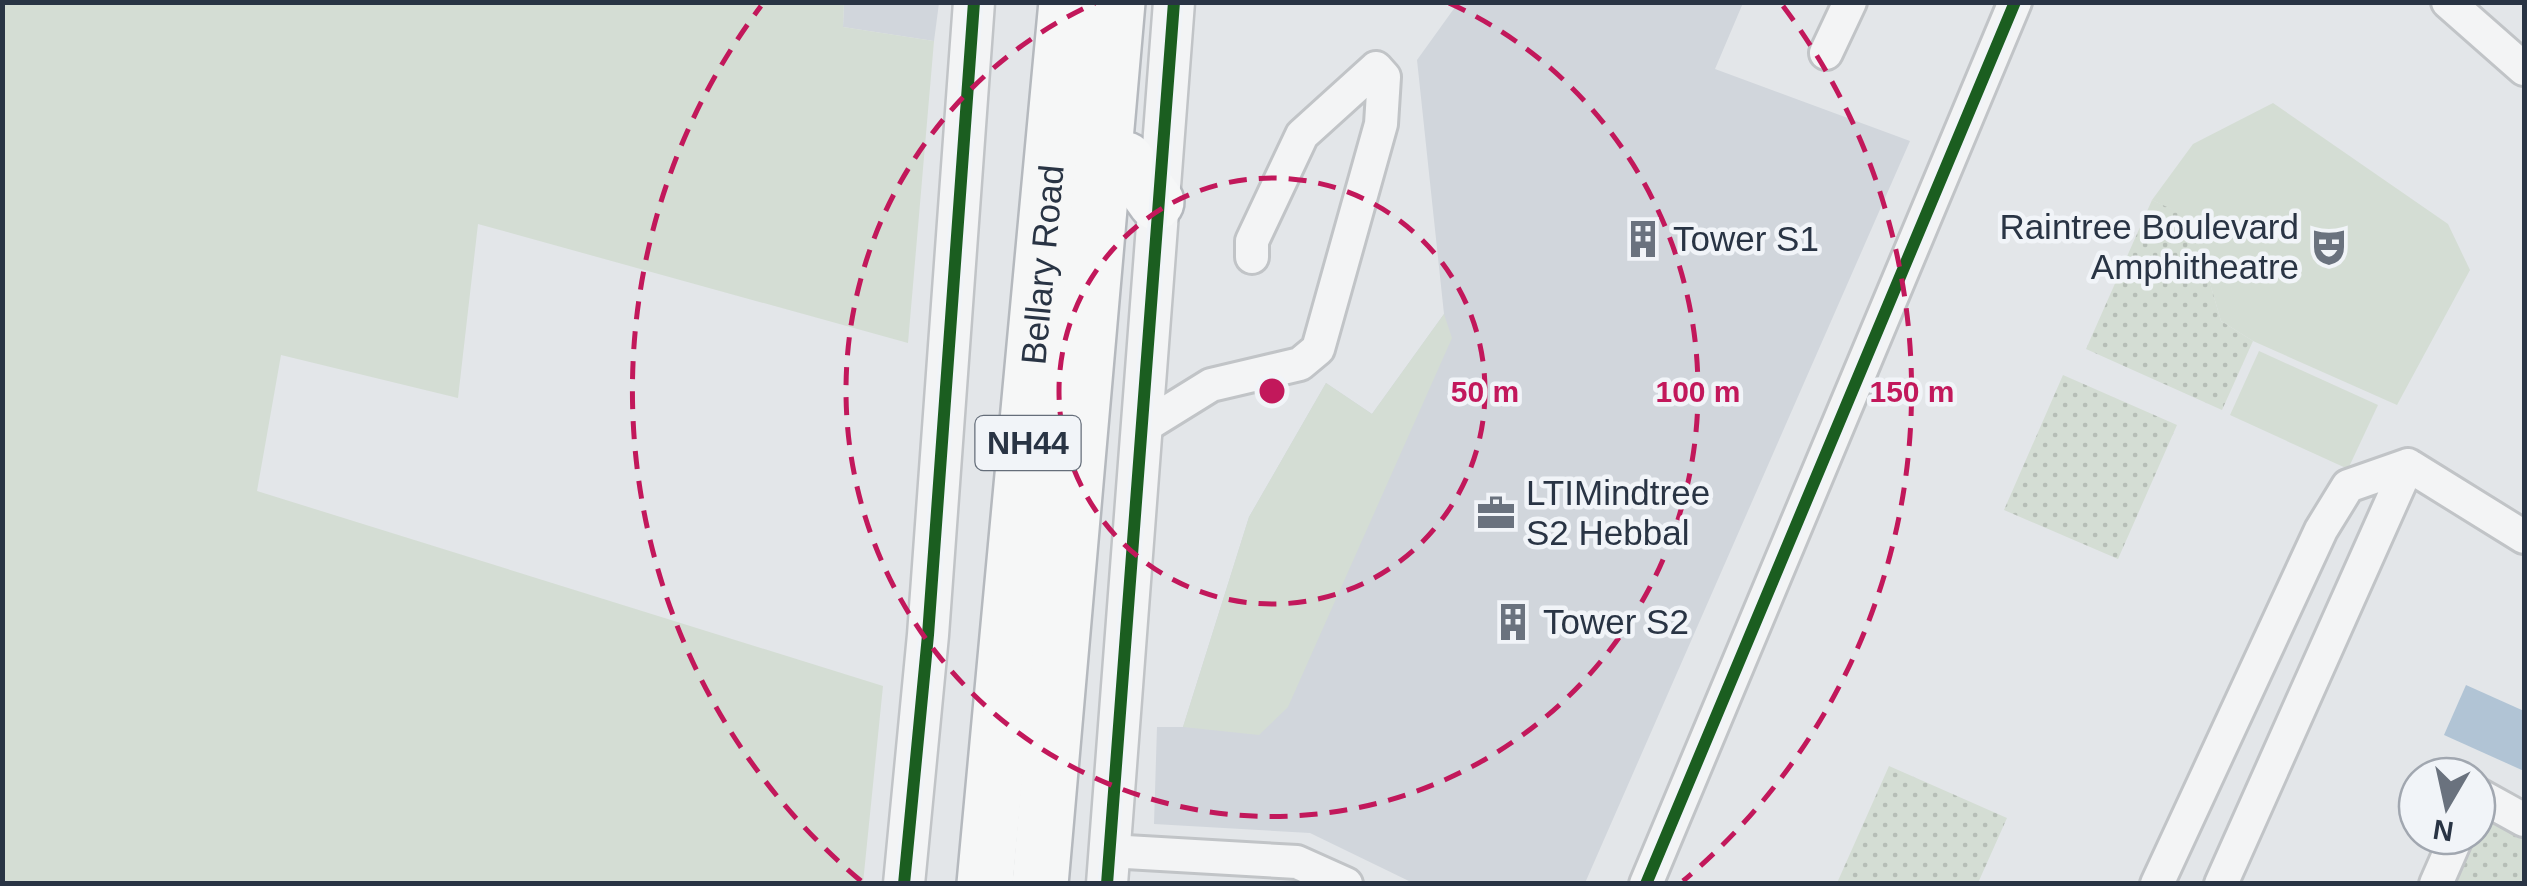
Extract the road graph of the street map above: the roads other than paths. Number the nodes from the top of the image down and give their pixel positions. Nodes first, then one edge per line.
1 (974, 2) edge
2 (1035, 2) edge
3 (1067, 2) edge
4 (1117, 2) edge
5 (1137, 2) edge
6 (1174, 2) edge
7 (1850, 2) edge
8 (2015, 2) edge
9 (2448, 2) edge
10 (1826, 53) dead end
11 (2524, 69) edge
12 (1141, 181) junction
13 (1252, 258) dead end
14 (1140, 429) junction
15 (2408, 465) junction
16 (2524, 537) edge
17 (2497, 805) edge
18 (2524, 820) edge
19 (2448, 856) edge
20 (1108, 868) edge
21 (904, 884) edge
22 (957, 884) edge
23 (985, 884) edge
24 (1040, 884) edge
25 (1063, 884) edge
26 (1346, 884) edge
27 (1646, 884) edge
28 (2157, 884) edge
29 (2222, 884) edge
30 (2436, 884) edge

1 - 21 street
2 - 22 highway, Bellary Road
3 - 23 highway, Bellary Road / NH44
4 - 24 highway, Bellary Road / NH44
5 - 12 highway, Bellary Road
6 - 12 street
7 - 10 street
8 - 27 street
9 - 11 street
12 - 14 street
12 - 25 highway, Bellary Road
13 - 14 street
14 - 20 street
15 - 16 street
15 - 28 street
15 - 29 street
17 - 18 street
19 - 30 street
20 - 26 street

